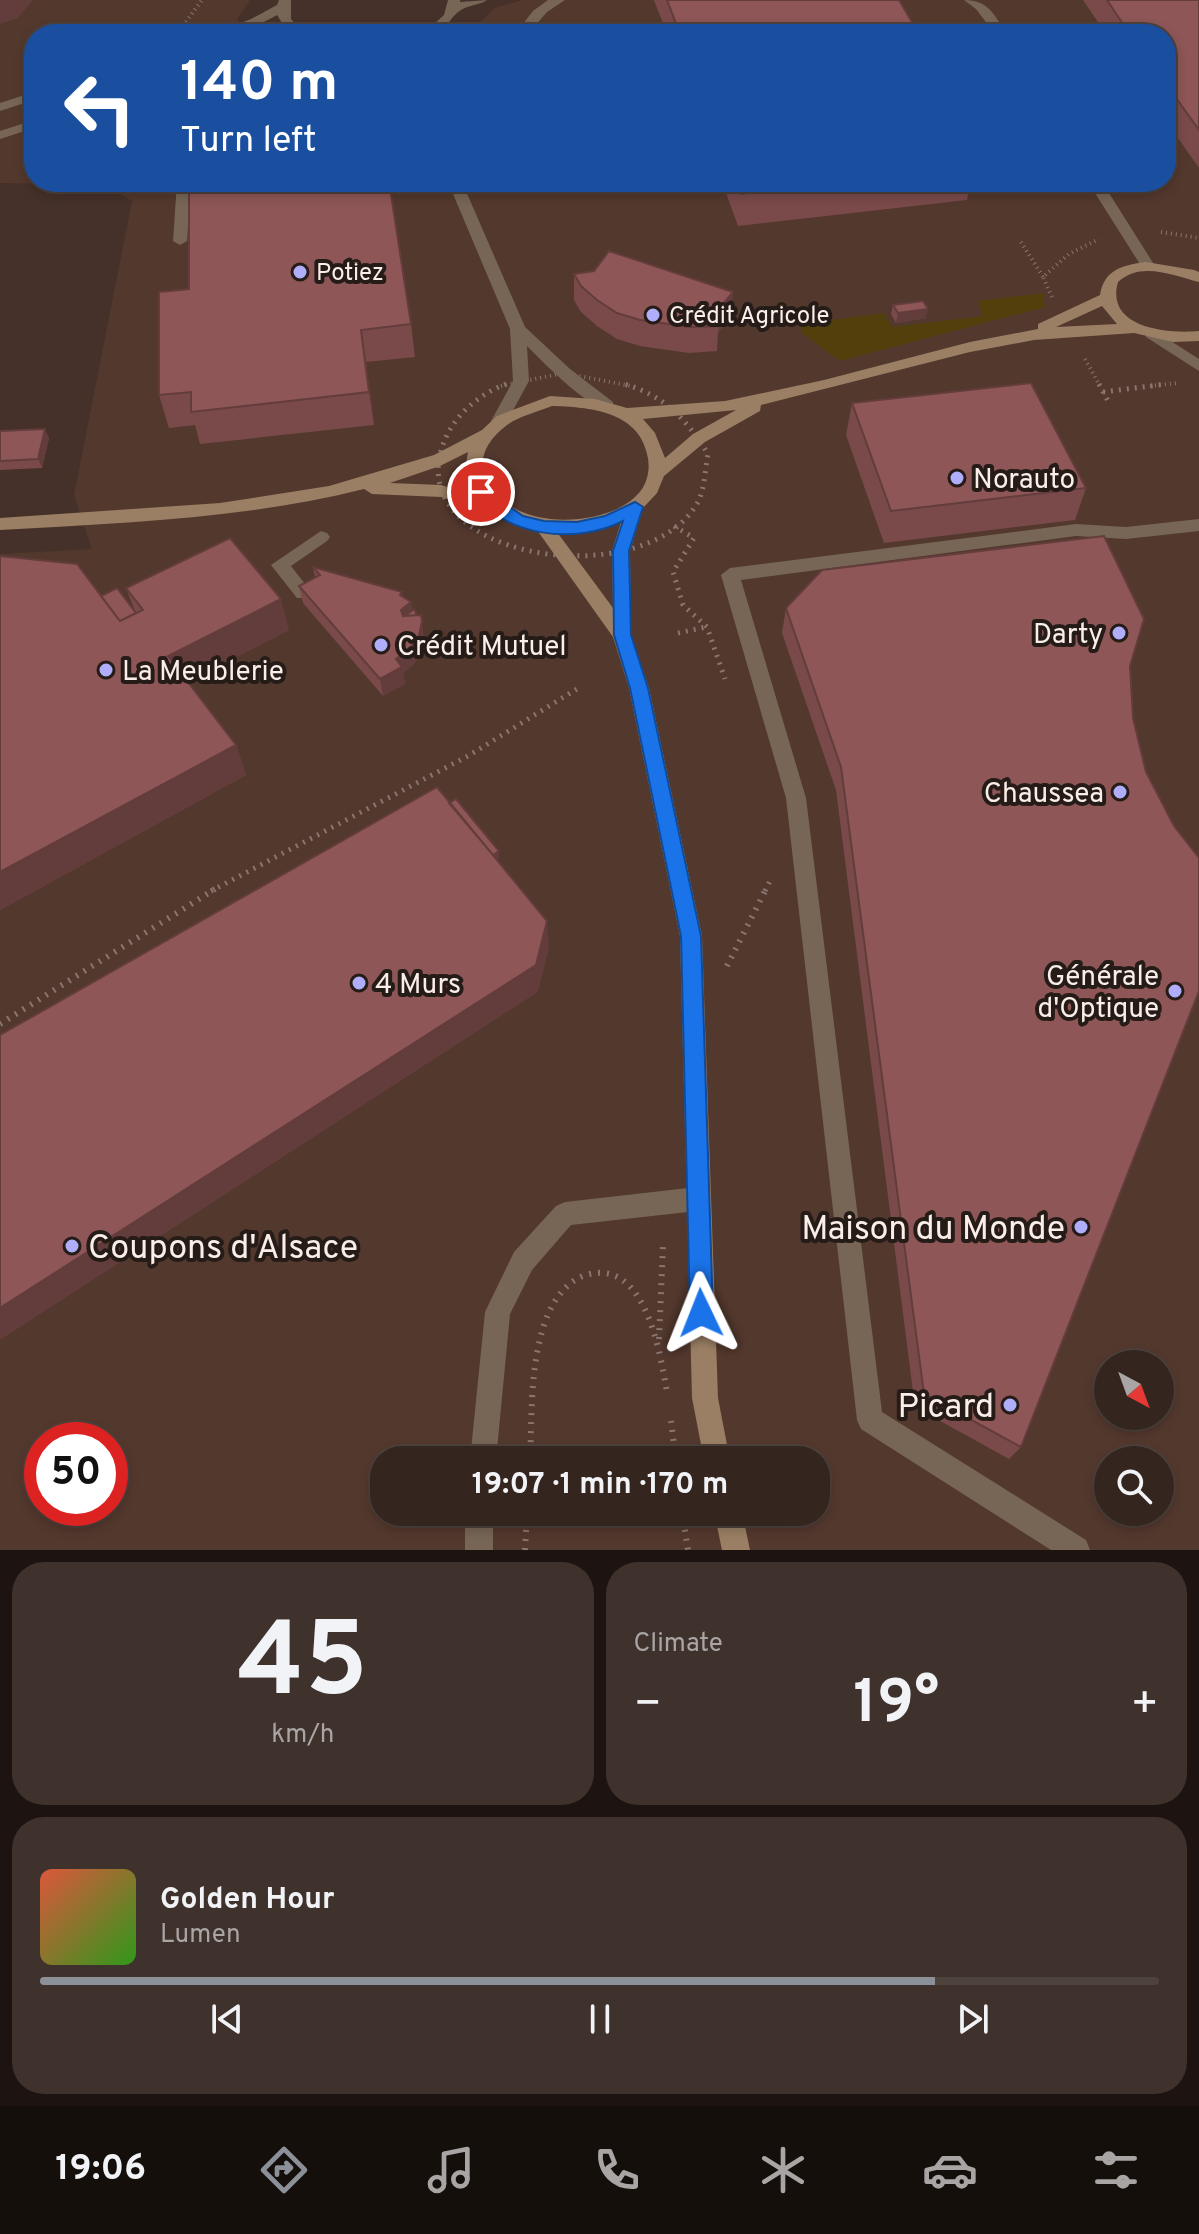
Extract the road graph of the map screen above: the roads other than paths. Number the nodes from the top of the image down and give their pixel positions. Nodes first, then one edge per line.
1 (481, 0) edge
2 (559, 0) edge
3 (970, 0) edge
4 (283, 3) edge
5 (454, 4) edge
6 (250, 24) edge
7 (288, 24) edge
8 (439, 24) edge
9 (529, 24) edge
10 (994, 24) edge
11 (24, 99) edge
12 (0, 107) edge
13 (24, 127) edge
14 (0, 135) edge
15 (183, 192) edge
16 (459, 192) edge
17 (1101, 192) edge
18 (180, 241) dead end
19 (1148, 266) junction
20 (1199, 277) edge
21 (1107, 297) junction
22 (1135, 328) junction
23 (518, 329) junction
24 (1152, 334) junction
25 (1199, 336) edge
26 (1018, 337) junction
27 (1199, 366) edge
28 (764, 401) junction
29 (607, 406) junction
30 (625, 414) junction
31 (499, 421) junction
32 (482, 436) junction
33 (659, 472) junction
34 (356, 487) junction
35 (635, 507) junction
36 (496, 508) junction
37 (0, 524) edge
38 (1199, 525) edge
39 (544, 527) junction
40 (321, 537) dead end
41 (303, 593) edge
42 (622, 635) junction
43 (697, 1199) junction
44 (484, 1446) edge
45 (714, 1446) edge
46 (479, 1526) edge
47 (731, 1526) edge
48 (479, 1550) edge
49 (736, 1550) edge
50 (1076, 1550) edge

1 - 5 street
2 - 9 street
3 - 10 street
4 - 6 street
4 - 7 street
5 - 8 street
11 - 12 street
13 - 14 street
15 - 18 street
16 - 23 street
17 - 19 street
19 - 20 main road
19 - 21 main road
21 - 22 main road
21 - 26 main road
22 - 24 main road
22 - 26 main road
23 - 29 street
23 - 31 street
24 - 25 main road
24 - 27 street
26 - 28 main road
28 - 30 main road
28 - 33 main road
29 - 30 main road
29 - 31 main road
30 - 33 main road
31 - 32 main road
32 - 34 main road
32 - 36 main road
33 - 35 main road
34 - 36 main road
34 - 37 main road
35 - 39 main road
35 - 42 main road
36 - 39 main road
38 - 50 street
39 - 42 main road
40 - 41 street
42 - 43 main road
43 - 44 street
43 - 45 main road
46 - 48 street
47 - 49 main road

